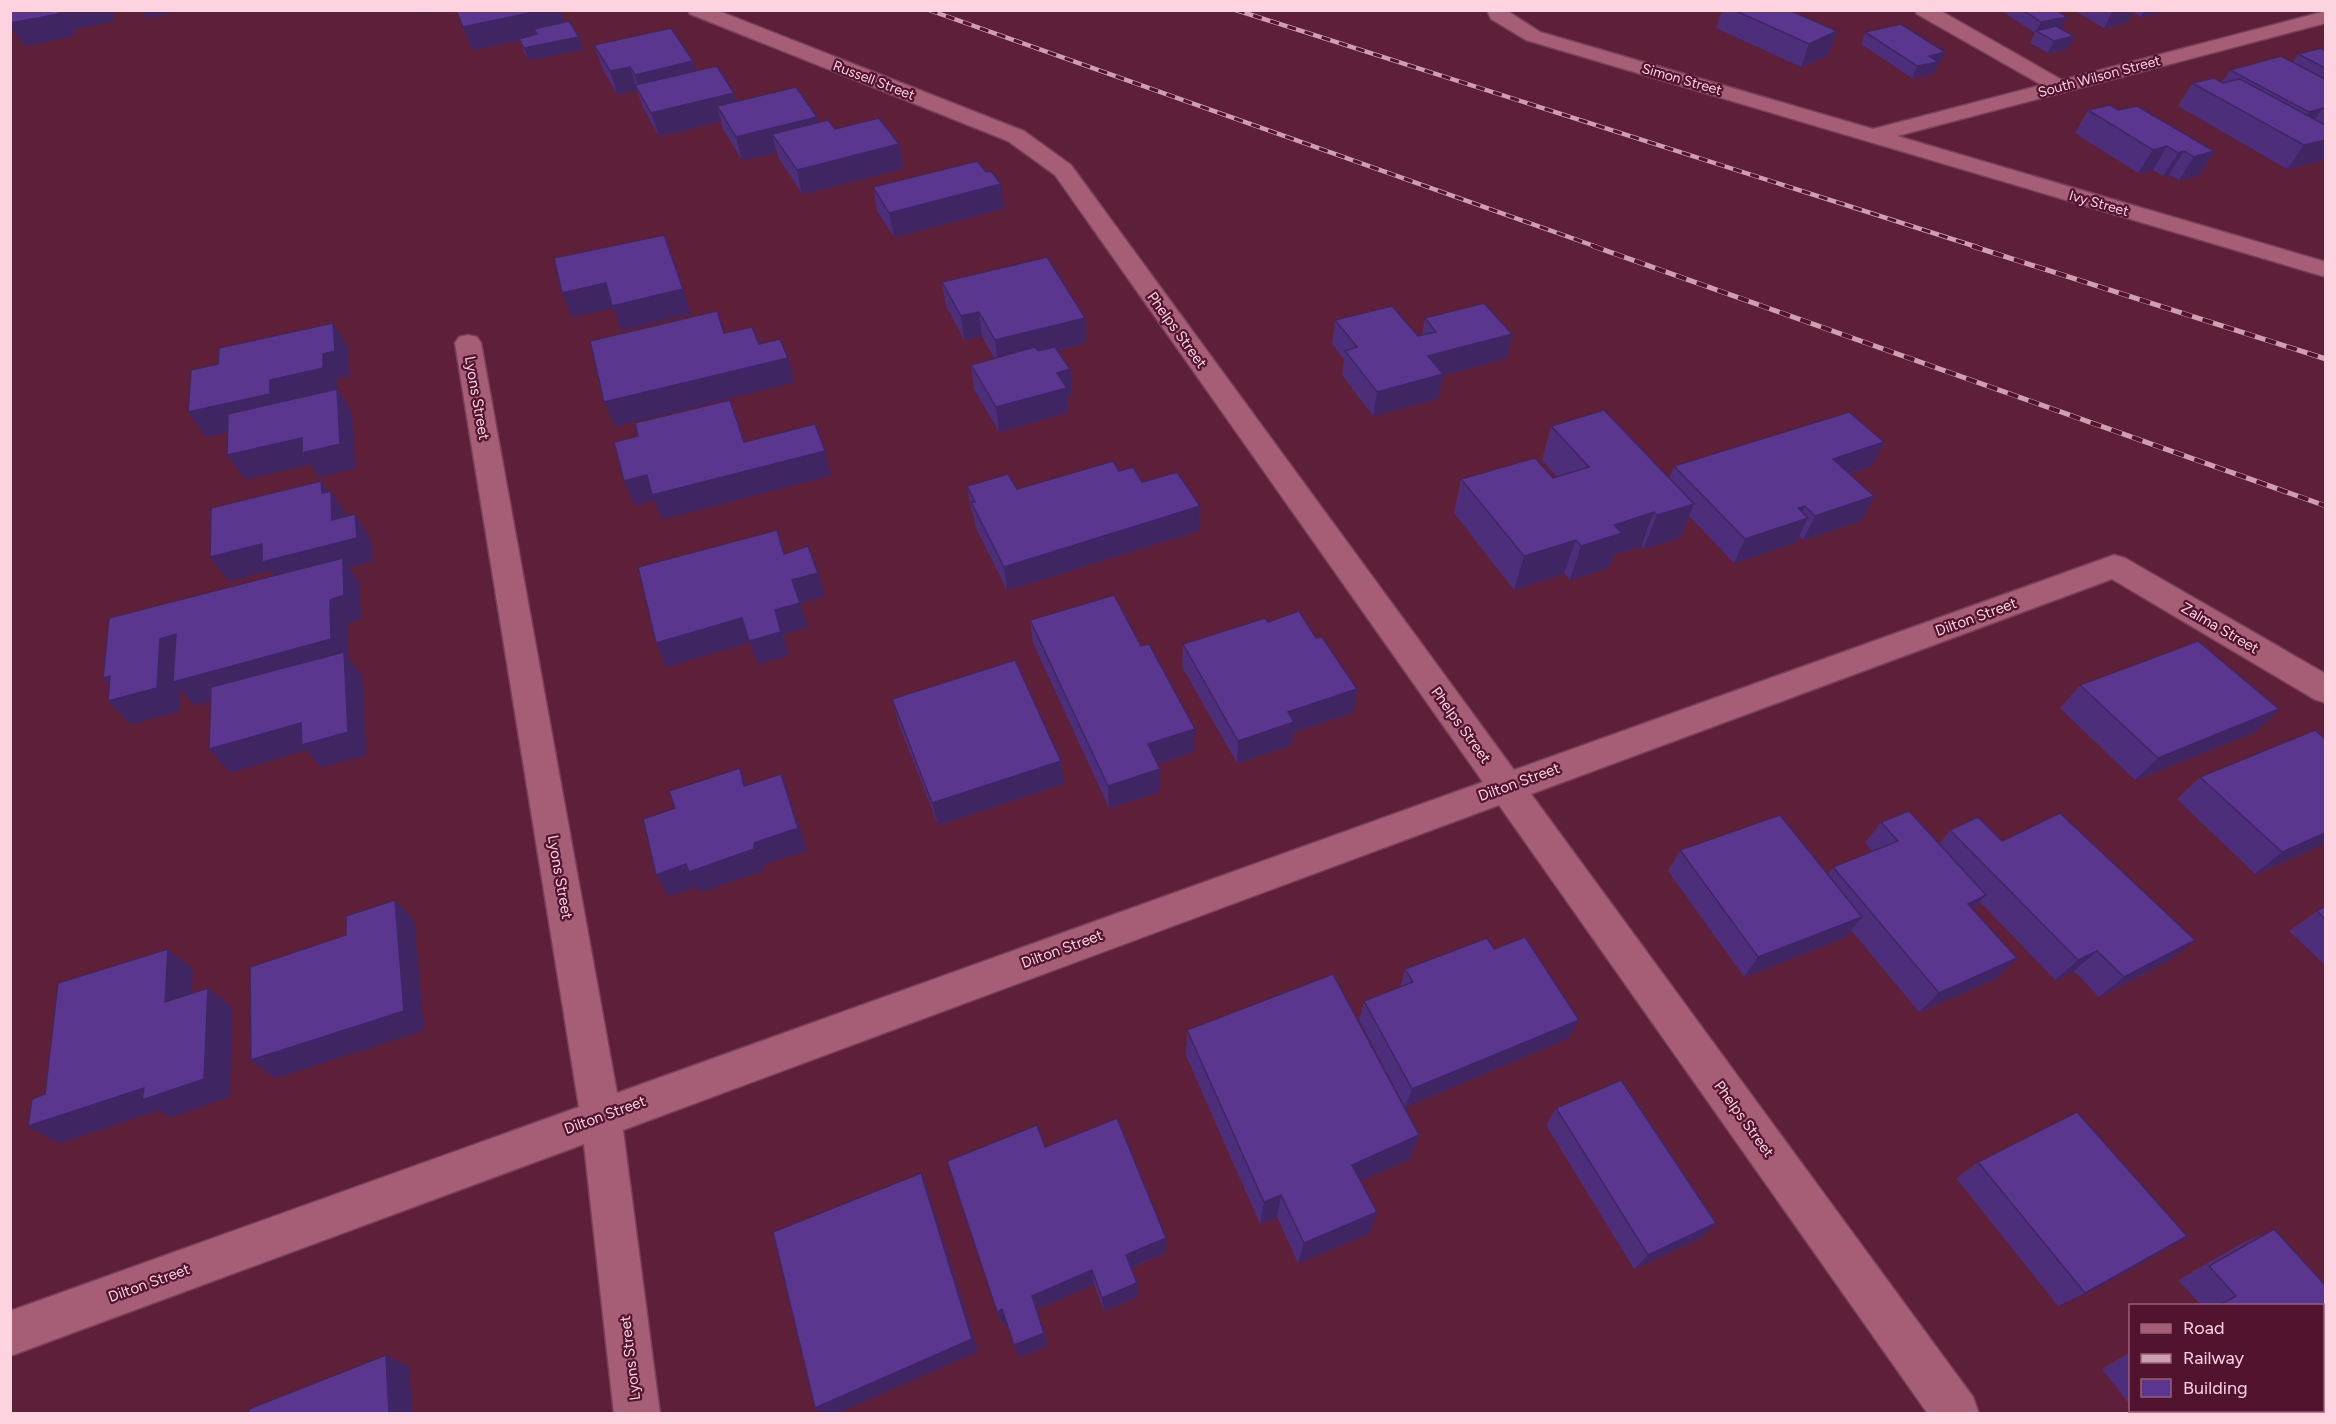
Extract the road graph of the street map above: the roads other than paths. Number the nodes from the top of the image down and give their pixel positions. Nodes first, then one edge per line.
1 (697, 10) edge
2 (1496, 10) edge
3 (1924, 10) edge
4 (2325, 17) edge
5 (2058, 86) junction
6 (1873, 136) junction
7 (1046, 157) joint
8 (2325, 270) edge
9 (468, 343) dead end
10 (2114, 566) joint
11 (2325, 690) edge
12 (1506, 787) junction
13 (601, 1117) junction
14 (10, 1334) edge
15 (637, 1413) edge
16 (1956, 1413) edge

1 - 7 street, Russell Street
2 - 6 street, Simon Street
3 - 5 street
4 - 5 street, South Wilson Street
5 - 6 street, South Wilson Street
6 - 8 street, Ivy Street
7 - 12 street, Phelps Street
9 - 13 street, Lyons Street
10 - 11 street, Zalma Street
10 - 12 street, Dilton Street
12 - 13 street, Dilton Street
12 - 16 street, Phelps Street
13 - 14 street, Dilton Street
13 - 15 street, Lyons Street

